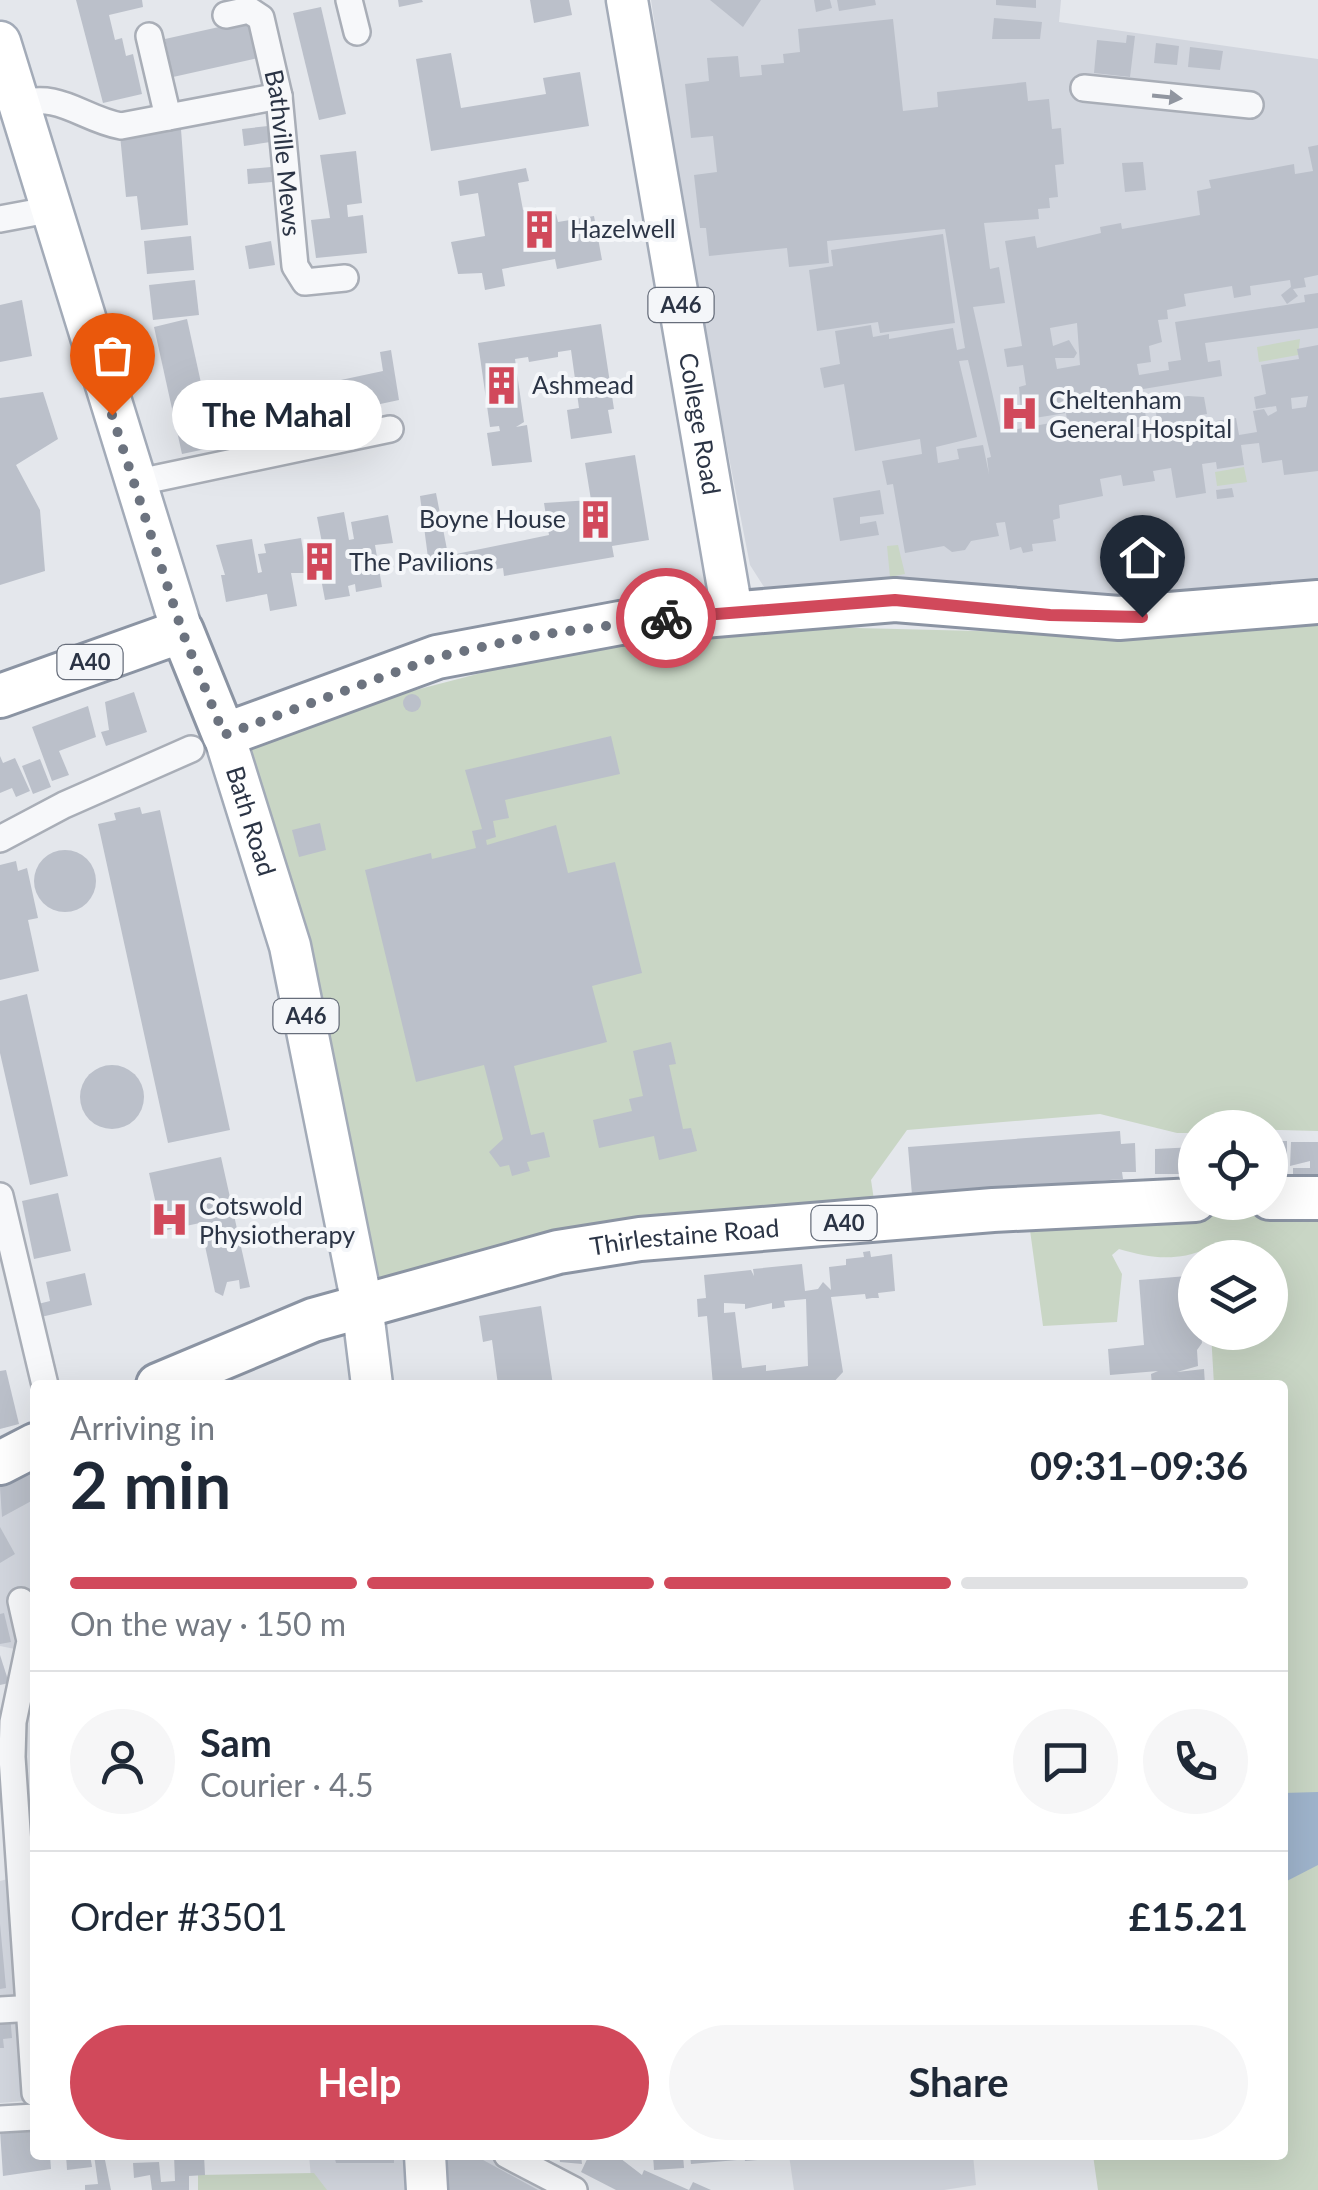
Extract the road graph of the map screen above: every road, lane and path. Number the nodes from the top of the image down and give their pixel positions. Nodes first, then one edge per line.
1 (350, 0) edge
2 (627, 0) edge
3 (226, 15) dead end
4 (357, 32) dead end
5 (149, 36) dead end
6 (0, 42) edge
7 (1084, 88) dead end
8 (278, 96) junction
9 (16, 104) junction
10 (1250, 106) dead end
11 (168, 117) junction
12 (48, 210) junction
13 (0, 219) edge
14 (346, 278) dead end
15 (390, 429) dead end
16 (134, 483) junction
17 (1318, 602) edge
18 (732, 612) junction
19 (182, 631) junction
20 (0, 696) edge
21 (208, 742) junction
22 (0, 839) edge
23 (0, 1196) edge
24 (1288, 1198) edge
25 (1318, 1198) edge
26 (1178, 1201) edge
27 (362, 1304) junction
28 (45, 1380) edge
29 (169, 1380) edge
30 (371, 1380) edge
31 (30, 1448) edge
32 (0, 1464) edge
33 (22, 1602) dead end
34 (6, 1724) edge
35 (23, 1756) edge
36 (9, 1885) edge
37 (30, 1997) edge
38 (30, 2008) edge
39 (0, 2010) edge
40 (30, 2116) edge
41 (0, 2118) edge
42 (425, 2160) edge
43 (517, 2160) edge
44 (569, 2189) edge
45 (427, 2190) edge

1 - 4 street
2 - 18 main road, College Road / A46
3 - 8 street, Bathville Mews
5 - 11 street
6 - 9 main road, Bath Road / A46
7 -> 10 street
8 - 11 street
8 - 14 street, Bathville Mews
9 - 11 street
9 - 12 main road, Bath Road / A46
12 - 13 street
12 - 16 main road, Bath Road / A46
15 - 16 street
16 - 19 main road, Bath Road / A46
17 - 18 highway
18 - 21 highway
19 - 20 highway, A40
19 - 21 highway, Bath Road / A46
21 - 22 street
21 - 27 main road, Bath Road / A46
23 - 28 street
24 - 25 highway
26 - 27 highway, Thirlestaine Road / A40
27 - 29 highway, A40
27 - 30 main road, Bath Road / A46
31 - 32 highway
33 - 34 street
34 - 35 street
35 - 36 street
36 - 37 street
38 - 39 street
40 - 41 street
42 - 45 main road
43 - 44 street

